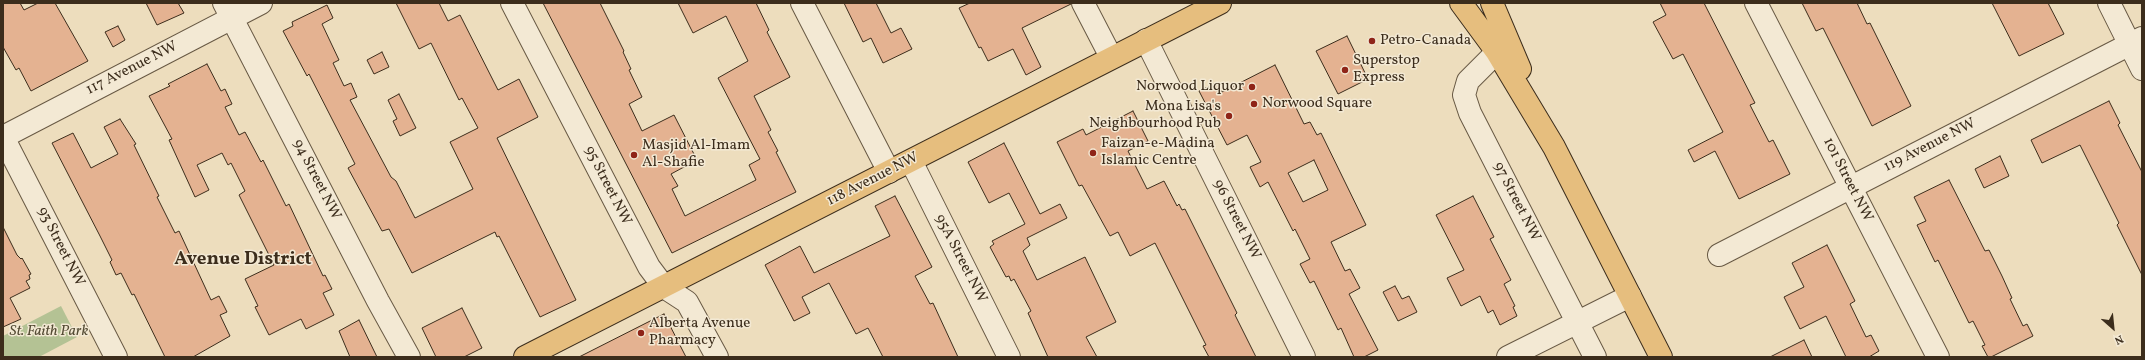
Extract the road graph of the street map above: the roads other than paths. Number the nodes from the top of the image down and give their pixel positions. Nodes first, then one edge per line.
1 (261, 3) edge
2 (512, 3) edge
3 (802, 3) edge
4 (1083, 3) edge
5 (1220, 3) edge
6 (1461, 3) edge
7 (1492, 3) edge
8 (1756, 3) edge
9 (2108, 3) edge
10 (228, 11) edge
11 (1146, 40) junction
12 (2136, 41) edge
13 (1497, 52) junction
14 (1112, 58) junction
15 (2142, 69) edge
16 (3, 137) edge
17 (1554, 147) junction
18 (910, 161) junction
19 (889, 172) junction
20 (1851, 186) junction
21 (1719, 255) dead end
22 (664, 287) junction
23 (1630, 296) junction
24 (1577, 322) junction
25 (116, 357) edge
26 (409, 357) edge
27 (525, 357) edge
28 (717, 357) edge
29 (1009, 357) edge
30 (1304, 357) edge
31 (1508, 357) edge
32 (1595, 357) edge
33 (1661, 357) edge
34 (1938, 357) edge

1 - 10 street, 117 Avenue NW
2 - 22 street, 95 Street NW
3 - 19 street
4 - 14 street
5 - 11 main road, 118 Avenue NW
6 - 13 main road
7 - 17 main road
8 - 20 street, 101 Street NW
9 - 12 street
10 - 16 street, 117 Avenue NW
10 - 26 street, 94 Street NW
11 - 14 main road, 118 Avenue NW
11 - 30 street, 96 Street NW
12 - 15 street
12 - 20 street, 119 Avenue NW
13 - 17 main road
13 - 24 street, 97 Street NW
14 - 18 main road, 118 Avenue NW
16 - 25 street, 93 Street NW
17 - 23 main road
18 - 19 main road, 118 Avenue NW
18 - 29 street, 95A Street NW
19 - 22 main road, 118 Avenue NW
20 - 21 street, 119 Avenue NW
20 - 34 street, 101 Street NW
22 - 27 main road, 118 Avenue NW
22 - 28 street, 95 Street NW
23 - 24 street
23 - 33 main road
24 - 31 street
24 - 32 street, 97 Street NW

